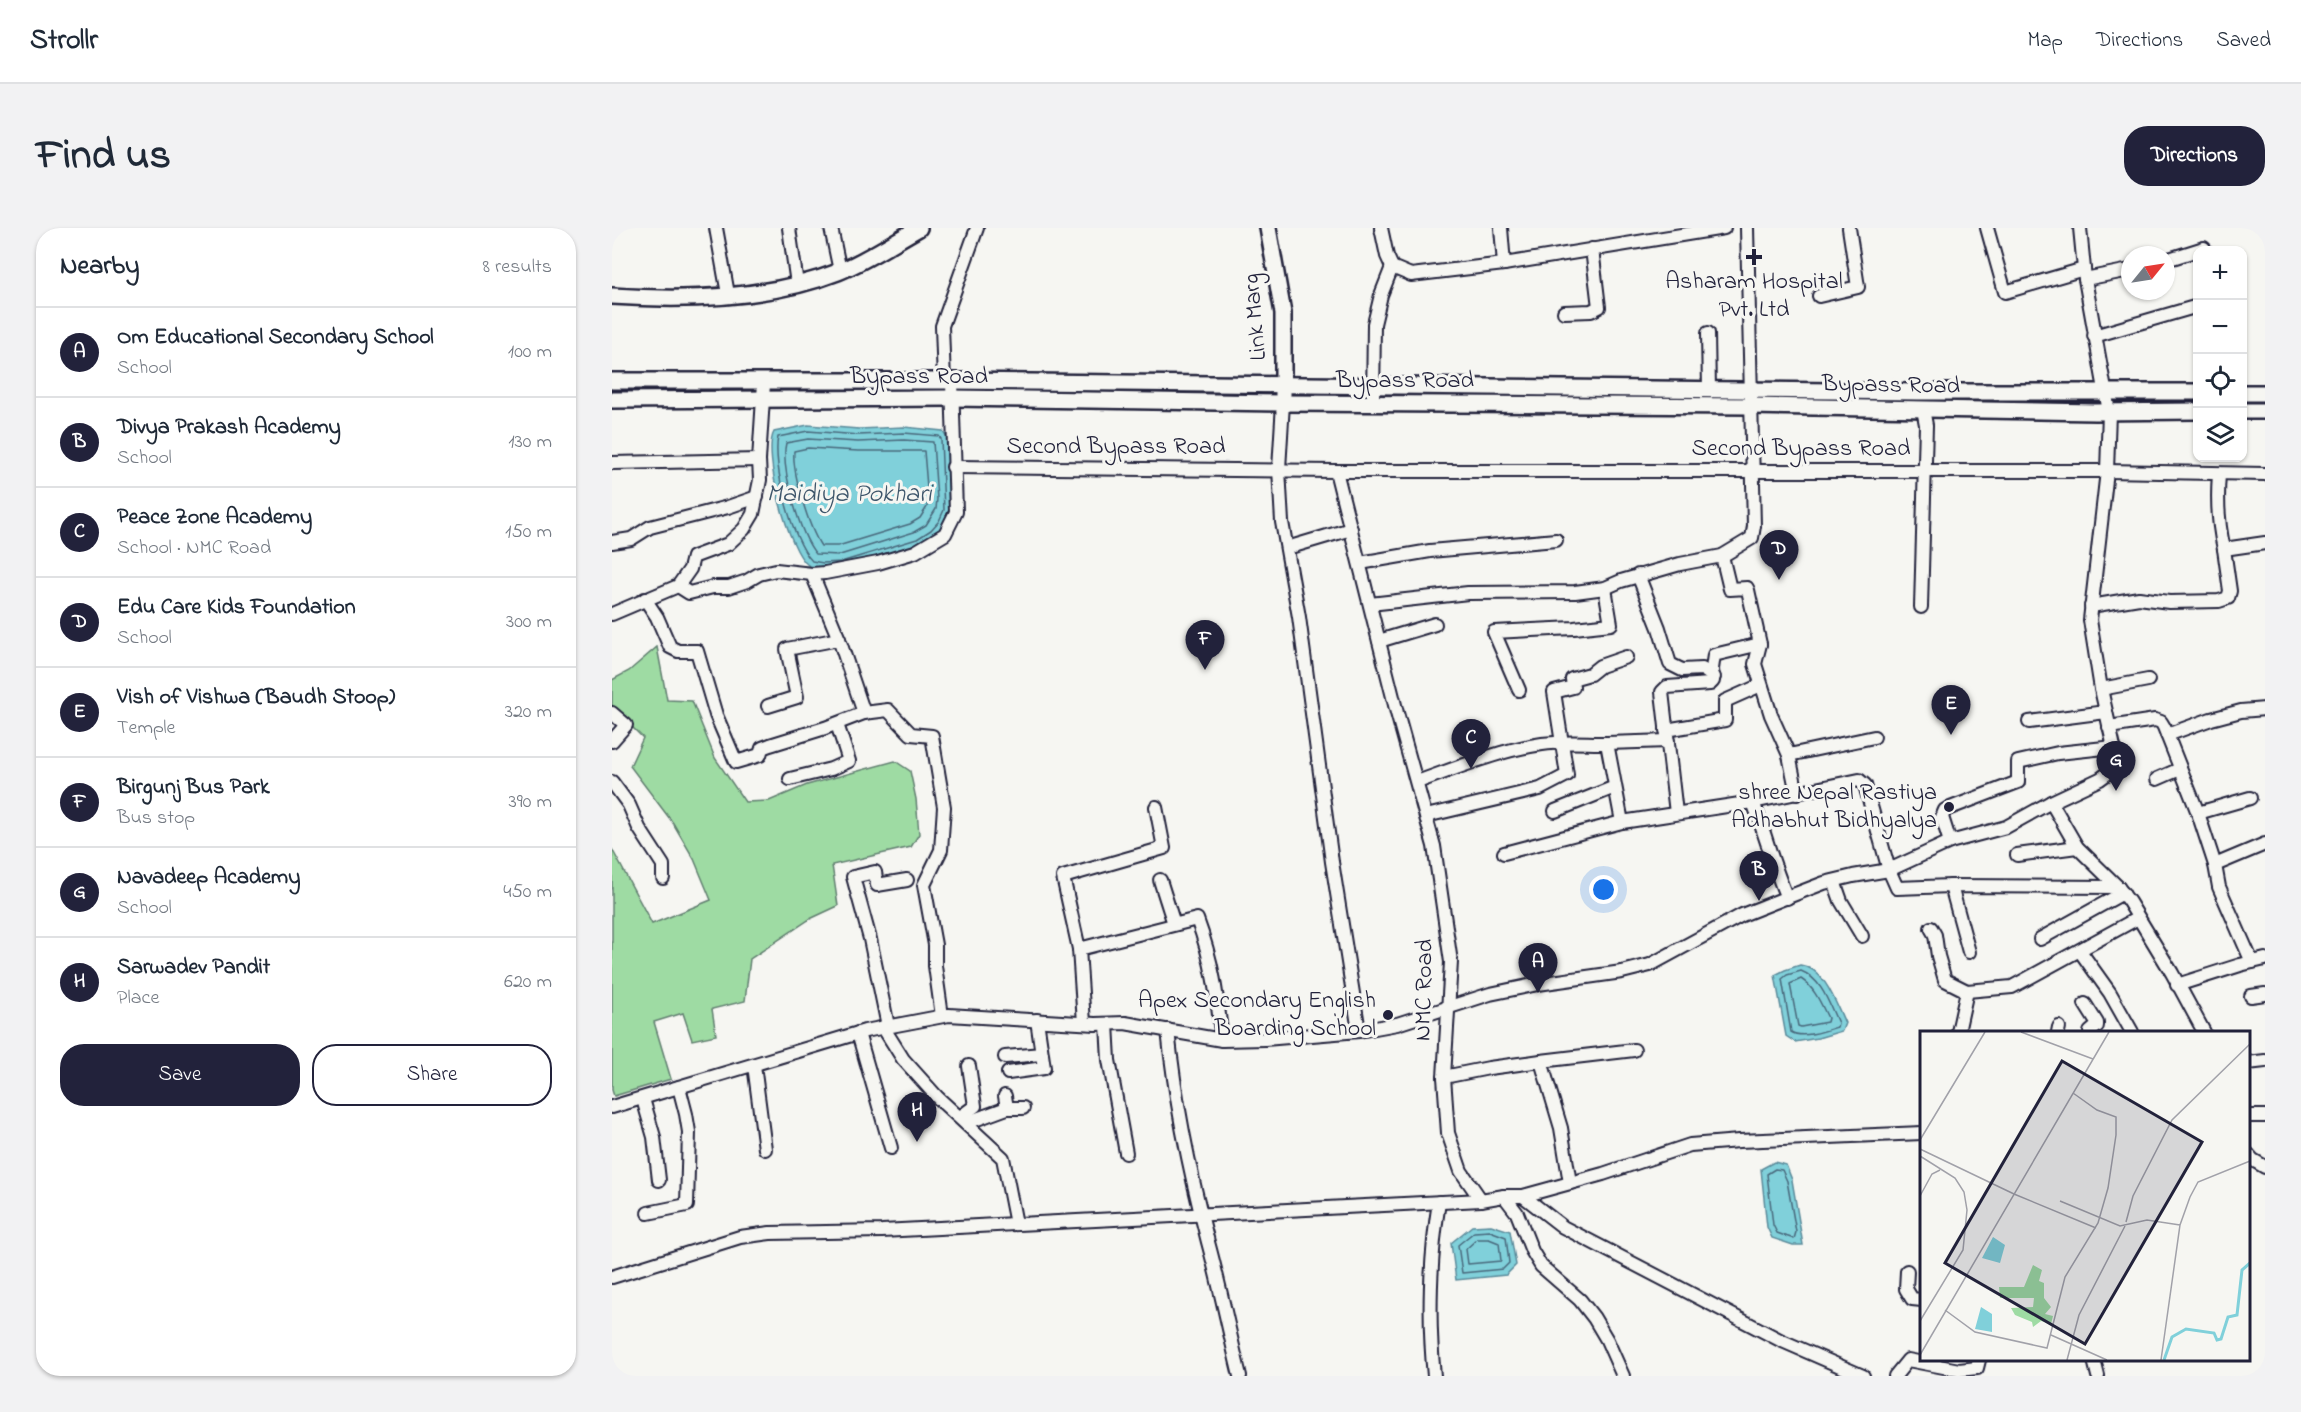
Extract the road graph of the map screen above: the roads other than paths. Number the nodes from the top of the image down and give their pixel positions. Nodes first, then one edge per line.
1 (716, 228) edge
2 (789, 228) edge
3 (831, 228) edge
4 (919, 228) edge
5 (976, 228) edge
6 (1268, 228) edge
7 (1381, 228) edge
8 (1501, 228) edge
9 (1724, 228) edge
10 (1747, 228) edge
11 (1849, 228) edge
12 (1987, 228) edge
13 (2080, 228) edge
14 (1592, 249) junction
15 (2193, 251) edge
16 (2175, 257) edge
17 (1504, 264) junction
18 (1392, 267) junction
19 (840, 271) junction
20 (2121, 271) edge
21 (2084, 274) junction
22 (797, 284) junction
23 (728, 294) junction
24 (612, 296) edge
25 (1819, 296) dead end
26 (2193, 307) edge
27 (1564, 312) dead end
28 (1708, 333) dead end
29 (2094, 336) junction
30 (612, 381) edge
31 (639, 381) junction
32 (948, 381) junction
33 (764, 382) junction
34 (1282, 386) junction
35 (1709, 390) junction
36 (2106, 392) junction
37 (2193, 392) edge
38 (2247, 393) edge
39 (2265, 393) edge
40 (1373, 395) junction
41 (951, 398) junction
42 (1751, 398) junction
43 (612, 400) edge
44 (637, 401) junction
45 (764, 401) junction
46 (1283, 403) junction
47 (1923, 409) junction
48 (2193, 411) edge
49 (2247, 411) edge
50 (2265, 411) edge
51 (2109, 412) junction
52 (759, 460) junction
53 (612, 463) edge
54 (953, 467) junction
55 (1279, 469) junction
56 (1752, 470) junction
57 (1925, 470) junction
58 (1336, 471) junction
59 (2108, 471) junction
60 (2219, 474) junction
61 (2265, 474) edge
62 (757, 497) junction
63 (1351, 529) junction
64 (1556, 540) dead end
65 (612, 542) edge
66 (2265, 543) edge
67 (1287, 548) junction
68 (2224, 549) junction
69 (1722, 556) junction
70 (1360, 563) junction
71 (812, 574) junction
72 (1638, 575) junction
73 (678, 585) junction
74 (1605, 588) junction
75 (645, 598) junction
76 (1370, 604) junction
77 (1921, 606) dead end
78 (2091, 606) junction
79 (612, 614) edge
80 (1435, 624) dead end
81 (839, 639) junction
82 (1379, 641) junction
83 (1760, 644) junction
84 (1626, 657) dead end
85 (1714, 677) junction
86 (2148, 681) dead end
87 (1761, 685) junction
88 (2101, 689) junction
89 (1519, 690) dead end
90 (768, 706) dead end
91 (2265, 709) edge
92 (2106, 712) junction
93 (612, 713) edge
94 (864, 713) junction
95 (2029, 722) dead end
96 (837, 724) junction
97 (2109, 727) junction
98 (1667, 735) junction
99 (2167, 735) junction
100 (1875, 737) dead end
101 (612, 741) edge
102 (1561, 742) junction
103 (1607, 743) junction
104 (2114, 747) junction
105 (1789, 755) junction
106 (2180, 769) junction
107 (790, 779) dead end
108 (2157, 779) dead end
109 (612, 782) edge
110 (1417, 782) junction
111 (1615, 787) junction
112 (1797, 794) junction
113 (2250, 798) dead end
114 (1753, 802) junction
115 (2050, 802) junction
116 (1156, 807) dead end
117 (1555, 811) dead end
118 (1676, 813) junction
119 (2198, 813) junction
120 (1426, 816) junction
121 (1622, 822) junction
122 (1950, 842) junction
123 (2265, 844) edge
124 (2077, 847) junction
125 (1504, 853) dead end
126 (2017, 855) dead end
127 (2215, 865) junction
128 (1889, 870) junction
129 (663, 878) dead end
130 (907, 880) dead end
131 (1160, 880) dead end
132 (1834, 881) junction
133 (1951, 886) junction
134 (2120, 890) junction
135 (1787, 898) junction
136 (2138, 918) junction
137 (1174, 924) junction
138 (1931, 928) dead end
139 (1862, 936) dead end
140 (2040, 939) dead end
141 (1079, 949) junction
142 (2080, 951) junction
143 (1969, 952) dead end
144 (2265, 959) edge
145 (2252, 962) junction
146 (2177, 985) junction
147 (1967, 991) junction
148 (2265, 994) edge
149 (2251, 996) dead end
150 (2085, 1004) dead end
151 (1447, 1008) junction
152 (942, 1016) junction
153 (1037, 1020) junction
154 (1084, 1023) junction
155 (1107, 1024) junction
156 (885, 1027) junction
157 (1168, 1030) junction
158 (1359, 1031) junction
159 (1958, 1031) edge
160 (2092, 1031) edge
161 (2131, 1031) edge
162 (2203, 1031) edge
163 (858, 1034) junction
164 (1222, 1040) junction
165 (1634, 1050) dead end
166 (1042, 1054) junction
167 (1005, 1057) dead end
168 (1540, 1061) junction
169 (2265, 1061) edge
170 (2250, 1063) edge
171 (754, 1065) junction
172 (969, 1066) dead end
173 (1008, 1073) dead end
174 (1444, 1077) junction
175 (679, 1087) junction
176 (643, 1098) junction
177 (612, 1107) edge
178 (1023, 1108) dead end
179 (963, 1120) junction
180 (1920, 1133) edge
181 (891, 1148) dead end
182 (765, 1149) dead end
183 (1126, 1153) dead end
184 (2250, 1156) edge
185 (2265, 1167) edge
186 (659, 1180) dead end
187 (1570, 1183) junction
188 (1504, 1196) junction
189 (1523, 1196) junction
190 (1481, 1200) junction
191 (1439, 1202) junction
192 (648, 1213) dead end
193 (1200, 1215) junction
194 (1016, 1224) junction
195 (1907, 1271) dead end
196 (612, 1277) edge
197 (1920, 1300) edge
198 (1978, 1361) edge
199 (2094, 1361) edge
200 (1240, 1376) edge
201 (1434, 1376) edge
202 (1623, 1376) edge
203 (1863, 1376) edge
204 (1895, 1376) edge
205 (2098, 1376) edge

1 - 23 street
2 - 22 street
3 - 19 street
4 - 19 main road
5 - 32 street
6 - 34 main road, Link Marg
7 - 18 street
8 - 17 street
9 - 14 street
10 - 42 street
11 - 25 street
12 - 21 street
13 - 21 street
14 - 17 street
14 - 27 street
15 - 16 street
17 - 18 street
18 - 40 street
19 - 22 main road
20 - 21 street
21 - 29 street
22 - 23 main road
23 - 24 main road
26 - 29 street
28 - 35 street
29 - 36 street
30 - 31 main road, Bypass Road
31 - 33 main road, Bypass Road
31 - 44 main road
32 - 33 main road, Bypass Road
32 - 34 main road, Bypass Road
32 - 41 street
33 - 45 street
34 - 40 main road, Bypass Road
34 - 46 main road, Link Marg
35 - 40 main road, Bypass Road
35 - 42 main road, Bypass Road
36 - 37 main road, Bypass Road
36 - 42 main road, Bypass Road
36 - 51 street
38 - 39 main road
40 - 42 main road, Bypass Road
40 - 46 main road, Bypass Road
41 - 45 main road, Bypass Road
41 - 46 main road, Bypass Road
41 - 54 street
42 - 47 main road, Bypass Road
42 - 56 street
43 - 44 main road, Bypass Road
44 - 45 main road, Bypass Road
45 - 52 street
46 - 55 street
47 - 51 main road, Bypass Road
47 - 57 street
48 - 51 main road, Bypass Road
49 - 50 main road
51 - 59 street
52 - 53 street
52 - 62 street
54 - 55 street, Second Bypass Road
54 - 71 street
55 - 58 street, Second Bypass Road
55 - 67 street
56 - 57 street, Second Bypass Road
56 - 58 street, Second Bypass Road
56 - 69 street
57 - 59 street, Second Bypass Road
57 - 77 street
58 - 63 street, NMC Road
59 - 60 street, Second Bypass Road
59 - 78 street
60 - 61 street, Second Bypass Road
60 - 68 street
62 - 65 street
62 - 73 street
63 - 67 street
63 - 70 street, NMC Road
64 - 70 street
66 - 68 street
67 - 158 street
68 - 78 street
69 - 72 street
69 - 83 street
70 - 76 street, NMC Road
71 - 73 street
71 - 81 street
72 - 74 street
72 - 85 street
73 - 75 street
74 - 76 street
74 - 89 street
75 - 79 street
75 - 96 street
76 - 82 street, NMC Road
78 - 88 street
80 - 82 street
81 - 90 street
81 - 94 street
82 - 110 street, NMC Road
83 - 85 street
83 - 87 street
84 - 102 street
85 - 98 street
86 - 88 street
87 - 98 street
87 - 105 street
88 - 92 street
91 - 99 street
92 - 95 street
92 - 97 street
93 - 101 street
94 - 96 street
94 - 152 street
96 - 107 street
97 - 99 street
97 - 104 street
98 - 103 street
98 - 118 street
99 - 106 street
100 - 105 street
102 - 103 street
102 - 110 street
102 - 120 street
103 - 111 street
104 - 115 street
104 - 122 street
105 - 112 street
106 - 108 street
106 - 119 street
109 - 129 street
110 - 120 street, NMC Road
111 - 117 street
111 - 121 street
112 - 114 street
112 - 128 street
113 - 119 street
114 - 118 street
114 - 135 street
115 - 122 street
115 - 124 street
116 - 141 street
118 - 121 street
119 - 127 street
120 - 151 street, NMC Road
121 - 125 street
122 - 128 street
123 - 127 street
124 - 126 street
124 - 134 street
127 - 145 street
128 - 132 street
128 - 133 street
130 - 156 street
131 - 137 street
132 - 135 street
132 - 139 street
133 - 134 street
133 - 143 street
134 - 136 street
134 - 140 street
135 - 151 street
136 - 142 street
136 - 146 street
137 - 141 street
137 - 164 street
138 - 147 street
141 - 154 street
142 - 147 street
142 - 161 street
144 - 145 street
145 - 146 street
146 - 162 street
147 - 159 street
148 - 149 street
150 - 160 street
151 - 158 street
151 - 174 street, NMC Road
152 - 153 street
152 - 156 street
153 - 154 street
153 - 166 street
154 - 155 street
155 - 157 street
155 - 183 street
156 - 163 street
156 - 179 street
157 - 164 street
157 - 193 street
158 - 164 street
163 - 171 street
163 - 181 street
165 - 168 street
166 - 167 street
166 - 173 street
168 - 174 street
168 - 187 street
169 - 170 street
171 - 175 street
171 - 182 street
172 - 179 street
174 - 190 street, NMC Road
175 - 176 street
175 - 192 street
176 - 177 street
176 - 186 street
178 - 179 street
179 - 194 street
180 - 187 street
184 - 185 street
187 - 189 street
188 - 189 street
188 - 190 street
188 - 202 street
189 - 203 street
190 - 191 street
191 - 193 street
191 - 201 street
193 - 194 street
193 - 200 street
194 - 196 street
195 - 197 street
198 - 204 street
199 - 205 street

